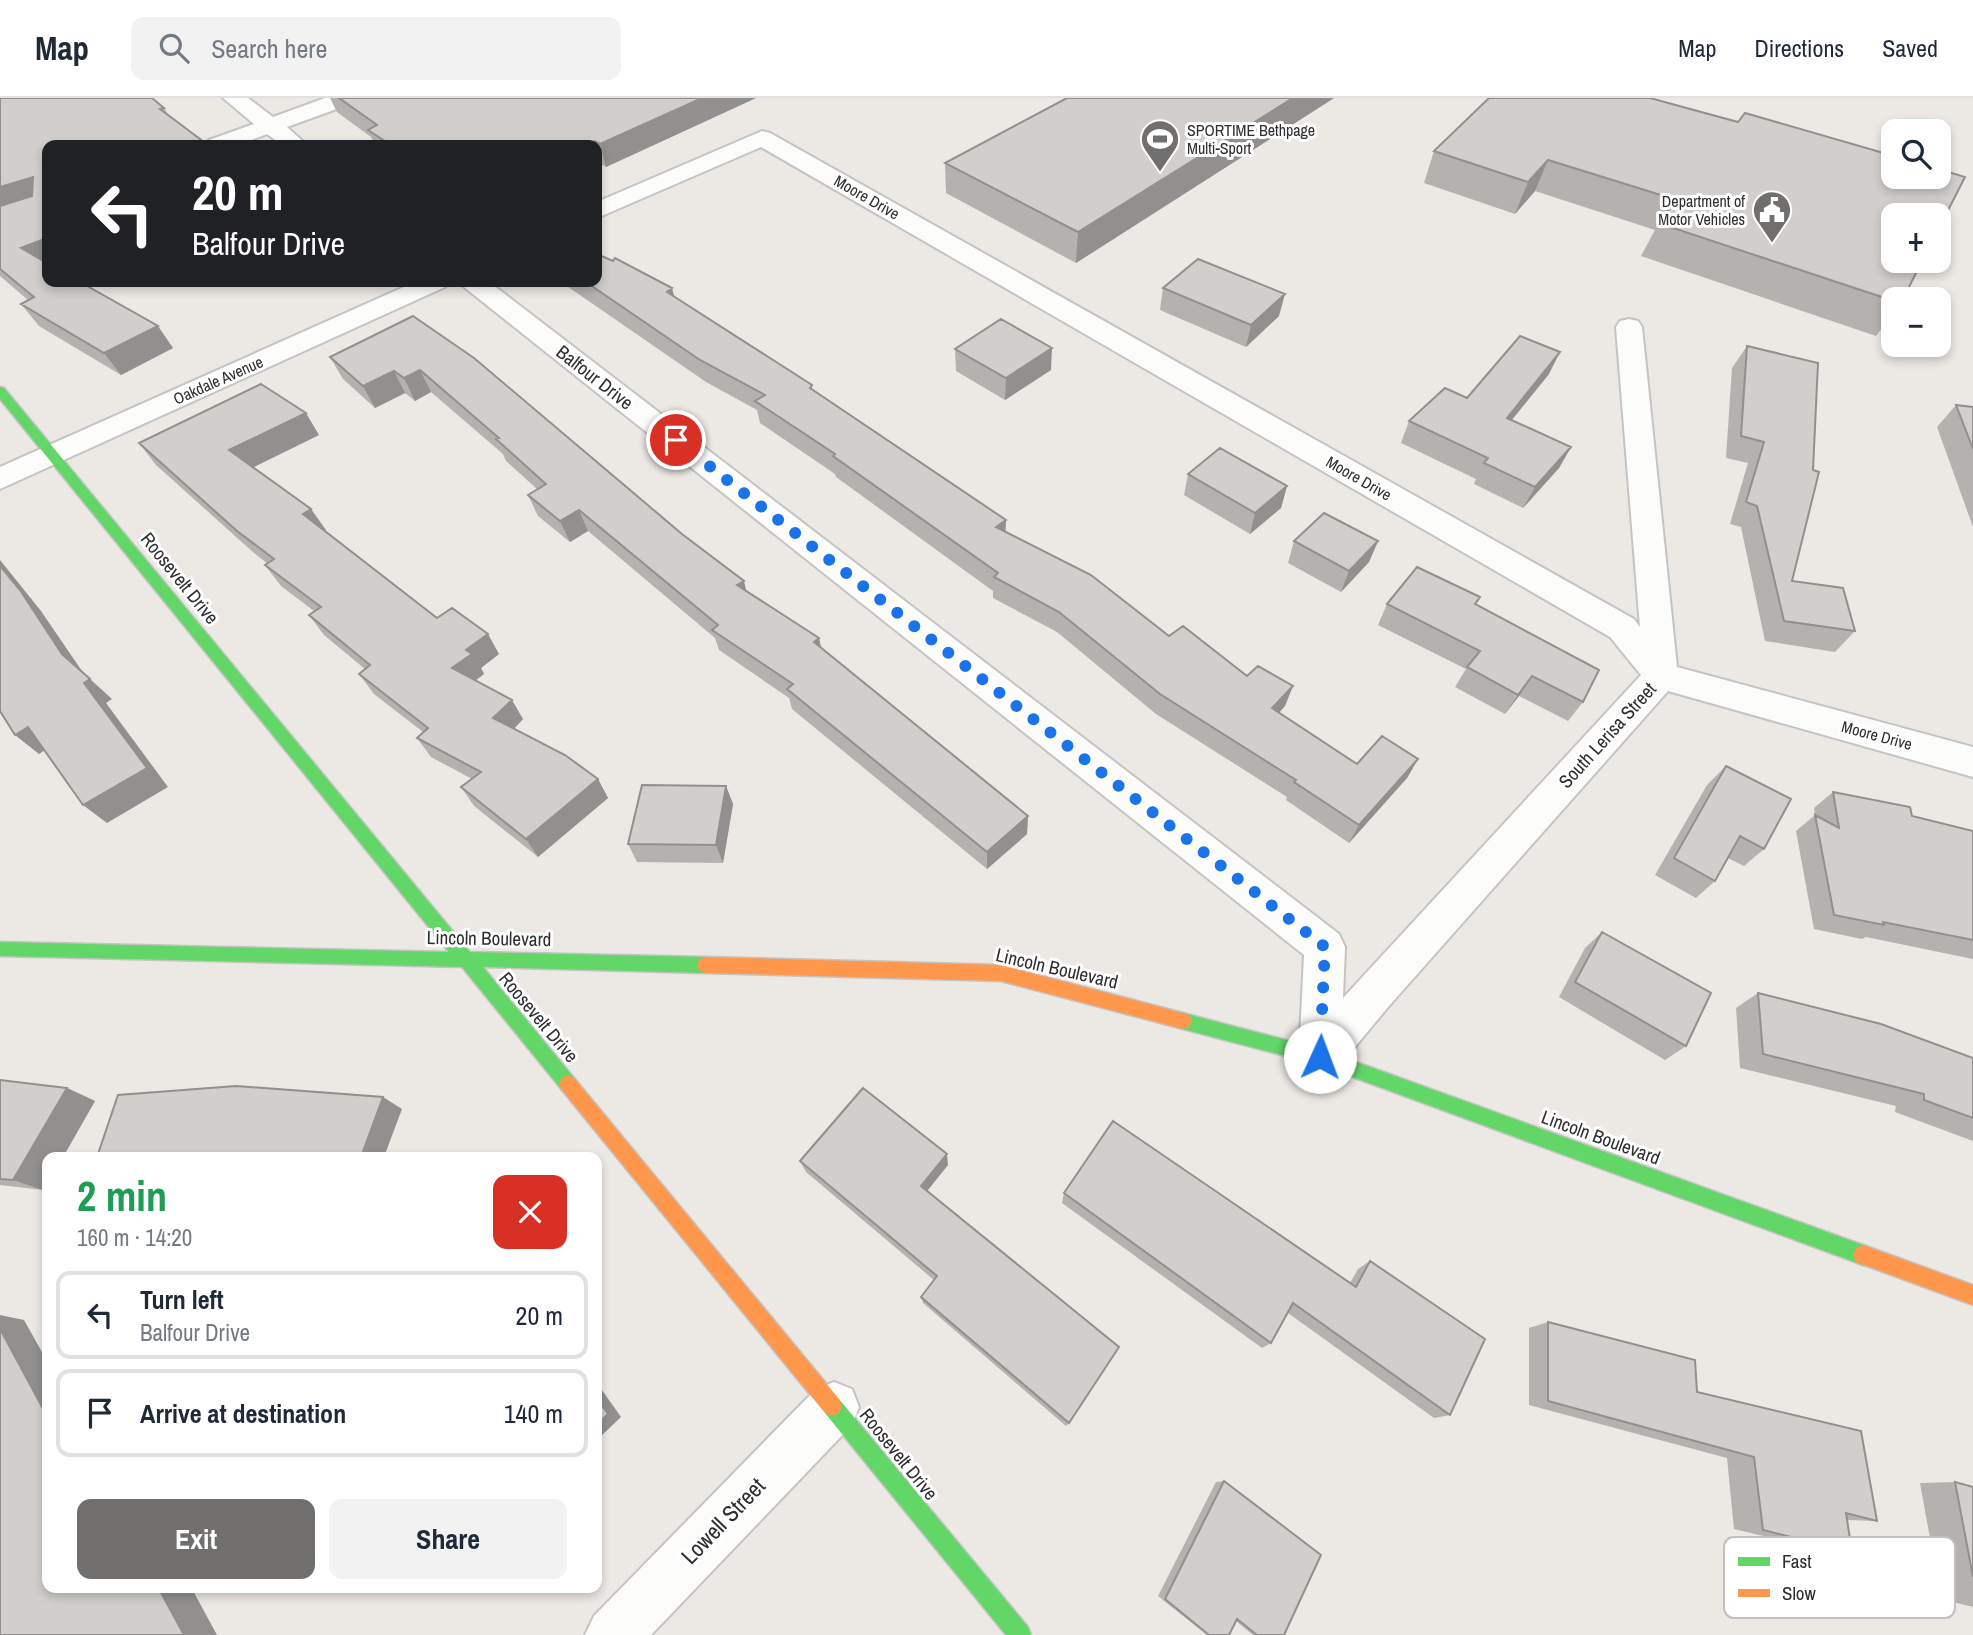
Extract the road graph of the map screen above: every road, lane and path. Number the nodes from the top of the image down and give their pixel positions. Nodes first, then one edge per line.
1 (234, 98) edge
2 (345, 98) edge
3 (270, 125) junction
4 (230, 140) edge
5 (290, 140) edge
6 (602, 209) edge
7 (425, 287) edge
8 (479, 287) edge
9 (1629, 327) dead end
10 (0, 391) edge
11 (52, 455) junction
12 (0, 479) edge
13 (1661, 676) junction
14 (1973, 762) edge
15 (0, 949) edge
16 (463, 958) junction
17 (1320, 1057) junction
18 (1973, 1295) edge
19 (834, 1407) junction
20 (613, 1635) edge
21 (1020, 1635) edge

1 - 3 street
2 - 3 street
3 - 4 street
3 - 5 street
6 - 13 street, Moore Drive
7 - 11 street, Oakdale Avenue
8 - 17 street, Balfour Drive
9 - 13 street, South Lerisa Street
10 - 11 street, Roosevelt Drive
11 - 12 street, Oakdale Avenue
11 - 16 street, Roosevelt Drive
13 - 14 street, Moore Drive
13 - 17 street, South Lerisa Street
15 - 16 street, Lincoln Boulevard
16 - 17 street, Lincoln Boulevard
16 - 19 street, Roosevelt Drive
17 - 18 street, Lincoln Boulevard
19 - 20 street, Lowell Street
19 - 21 street, Roosevelt Drive

